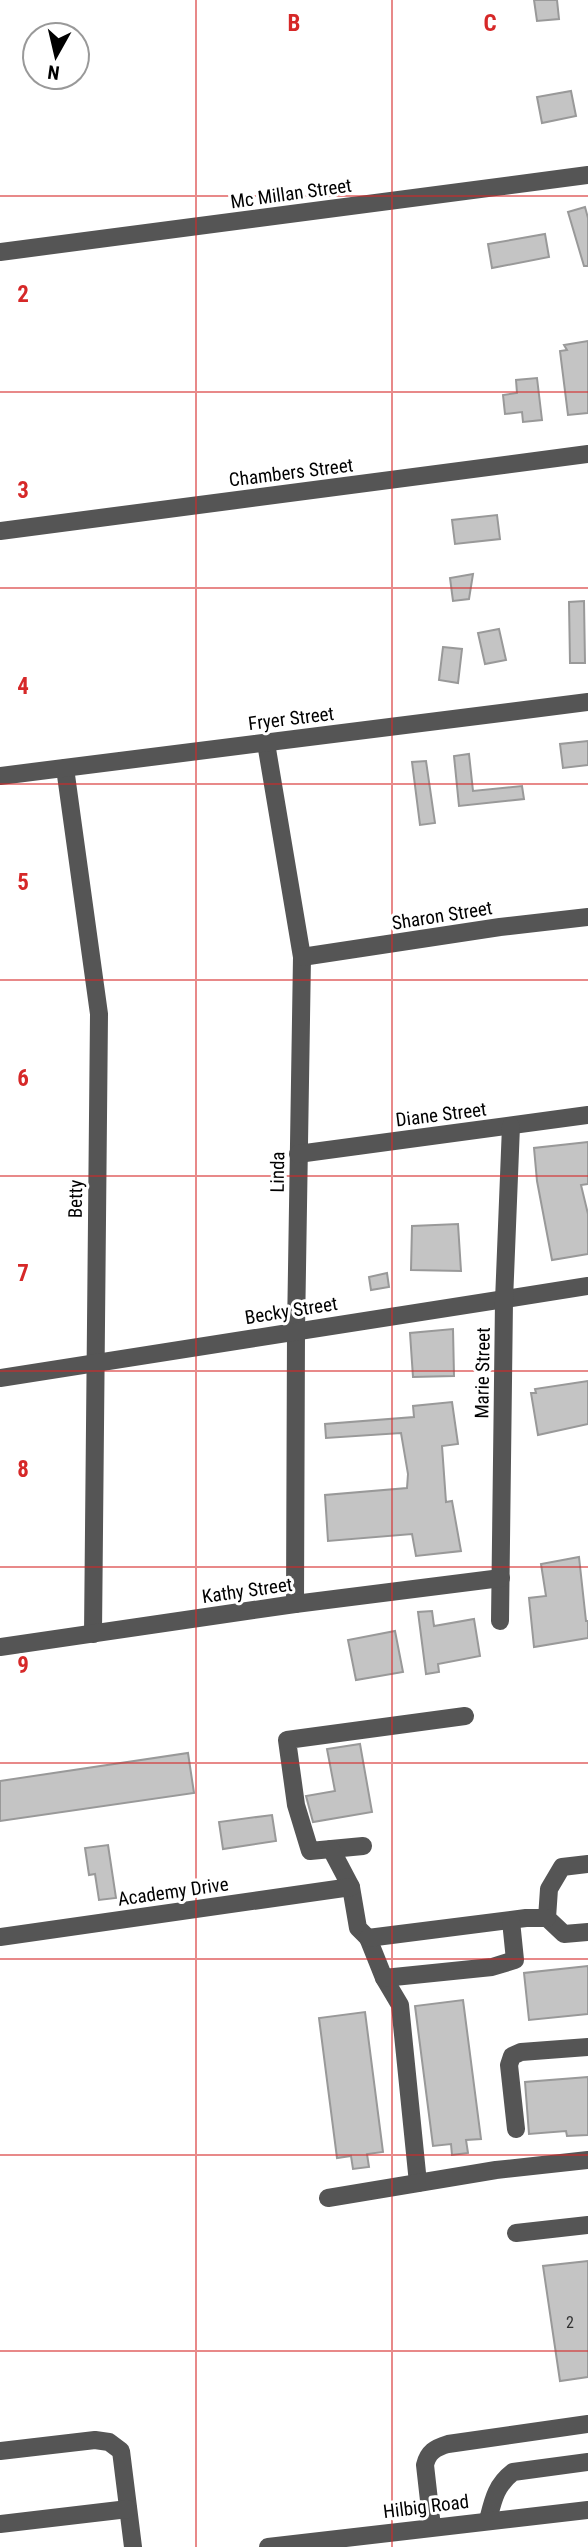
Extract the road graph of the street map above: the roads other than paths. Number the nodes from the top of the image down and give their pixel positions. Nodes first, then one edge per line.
1 (588, 175) edge
2 (0, 252) edge
3 (588, 454) edge
4 (0, 531) edge
5 (588, 702) edge
6 (266, 743) junction
7 (65, 768) junction
8 (0, 776) edge
9 (588, 917) edge
10 (302, 957) junction
11 (588, 1115) edge
12 (511, 1126) junction
13 (298, 1154) junction
14 (588, 1286) edge
15 (504, 1301) junction
16 (296, 1331) junction
17 (94, 1362) junction
18 (0, 1378) edge
19 (501, 1578) junction
20 (295, 1604) junction
21 (500, 1621) dead end
22 (93, 1634) junction
23 (0, 1647) edge
24 (465, 1716) dead end
25 (363, 1846) dead end
26 (331, 1849) junction
27 (588, 1864) edge
28 (351, 1887) junction
29 (547, 1918) junction
30 (511, 1921) junction
31 (588, 1931) edge
32 (0, 1937) edge
33 (368, 1938) junction
34 (384, 1978) junction
35 (588, 2047) edge
36 (516, 2129) dead end
37 (588, 2160) edge
38 (418, 2183) junction
39 (328, 2198) dead end
40 (588, 2225) edge
41 (516, 2233) dead end
42 (588, 2424) edge
43 (0, 2451) edge
44 (588, 2462) edge
45 (128, 2509) junction
46 (588, 2510) edge
47 (488, 2520) junction
48 (0, 2524) edge
49 (432, 2527) junction
50 (133, 2547) edge
51 (268, 2547) edge

1 - 2 street, Mc Millan Street
3 - 4 street, Chambers Street
5 - 6 street, Fryer Street
6 - 7 street, Fryer Street
6 - 10 street, Linda
7 - 8 street, Fryer Street
7 - 17 street, Betty
9 - 10 street, Sharon Street
10 - 13 street, Linda
11 - 12 street, Diane Street
12 - 13 street, Diane Street
12 - 15 street, Marie Street
13 - 16 street, Linda
14 - 15 street, Becky Street
15 - 16 street, Becky Street
15 - 19 street, Marie Street
16 - 17 street, Becky Street
16 - 20 street, Linda
17 - 18 street, Becky Street
17 - 22 street, Betty
19 - 20 street, Kathy Street
19 - 21 street, Marie Street
20 - 22 street, Kathy Street
22 - 23 street, Kathy Street
24 - 26 street
25 - 26 street
26 - 28 street
27 - 29 street
28 - 32 street, Academy Drive
28 - 33 street
29 - 30 street
29 - 31 street
30 - 33 street
30 - 34 street
33 - 34 street
34 - 38 street
35 - 36 street
37 - 38 street
38 - 39 street
40 - 41 street
42 - 49 street
43 - 45 street
44 - 47 street
45 - 48 street
45 - 50 street
46 - 47 street, Hilbig Road
47 - 49 street, Hilbig Road
49 - 51 street, Hilbig Road

